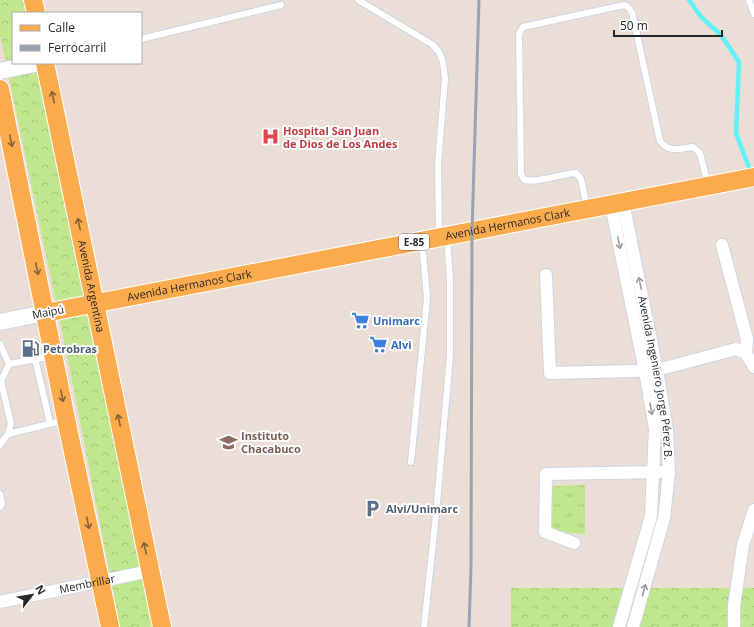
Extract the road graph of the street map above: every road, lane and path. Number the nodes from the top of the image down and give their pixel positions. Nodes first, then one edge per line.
1 (33, 0) edge
2 (358, 0) edge
3 (749, 0) edge
4 (281, 5) dead end
5 (36, 12) edge
6 (754, 14) edge
7 (142, 39) edge
8 (34, 64) edge
9 (45, 64) edge
10 (0, 71) edge
11 (0, 89) edge
12 (754, 177) edge
13 (708, 186) junction
14 (617, 204) junction
15 (587, 209) junction
16 (436, 238) junction
17 (722, 245) dead end
18 (546, 275) dead end
19 (95, 303) junction
20 (46, 313) junction
21 (0, 322) edge
22 (0, 344) edge
23 (746, 353) junction
24 (54, 356) junction
25 (35, 359) junction
26 (9, 364) junction
27 (754, 367) edge
28 (657, 370) junction
29 (645, 371) junction
30 (58, 421) junction
31 (8, 434) junction
32 (0, 445) edge
33 (412, 462) dead end
34 (654, 472) junction
35 (669, 472) junction
36 (0, 494) edge
37 (0, 507) edge
38 (754, 510) edge
39 (574, 543) dead end
40 (641, 550) junction
41 (654, 554) junction
42 (150, 571) junction
43 (100, 582) junction
44 (0, 602) edge
45 (110, 627) edge
46 (162, 627) edge
47 (424, 627) edge
48 (619, 627) edge
49 (633, 627) edge
50 (734, 627) edge

1 - 5 main road
2 - 16 lane
3 - 6 lane
4 - 7 lane
8 - 10 main road
19 -> 9 main road, Avenida Argentina
11 -> 20 main road
12 - 13 main road, Avenida Hermanos Clark / E-85
13 - 14 main road, Avenida Hermanos Clark / E-85
13 - 15 lane
14 - 15 main road, Avenida Hermanos Clark / E-85
28 -> 14 street, Avenida Ingeniero Jorge Pérez B.
14 -> 29 street, Avenida Ingeniero Jorge Pérez B.
15 - 16 main road, Avenida Hermanos Clark / E-85
16 - 19 main road, Avenida Hermanos Clark / E-85
16 - 33 lane
16 - 47 lane
17 - 23 street
18 - 29 street
19 - 20 main road, Maipú / E-85
42 -> 19 main road, Avenida Argentina
20 - 21 main road, Maipú
20 - 24 main road
22 - 26 lane
23 - 27 street
23 - 28 street
24 - 25 lane
24 -> 30 main road
25 - 26 lane
25 - 30 lane
26 - 31 lane
28 - 29 street
28 - 35 street, Avenida Ingeniero Jorge Pérez B.
29 -> 34 street, Avenida Ingeniero Jorge Pérez B.
30 - 31 lane
30 -> 43 main road
31 - 32 lane
34 - 35 street
34 - 39 street
34 - 40 street, Avenida Ingeniero Jorge Pérez B.
35 - 41 street, Avenida Ingeniero Jorge Pérez B.
36 - 37 lane
38 - 50 street
40 - 41 street
40 - 48 street, Avenida Ingeniero Jorge Pérez B.
49 -> 41 street, Avenida Ingeniero Jorge Pérez B.
42 - 43 street, Membrillar
42 - 46 main road, Avenida Argentina
43 - 44 street, Membrillar
43 - 45 main road

